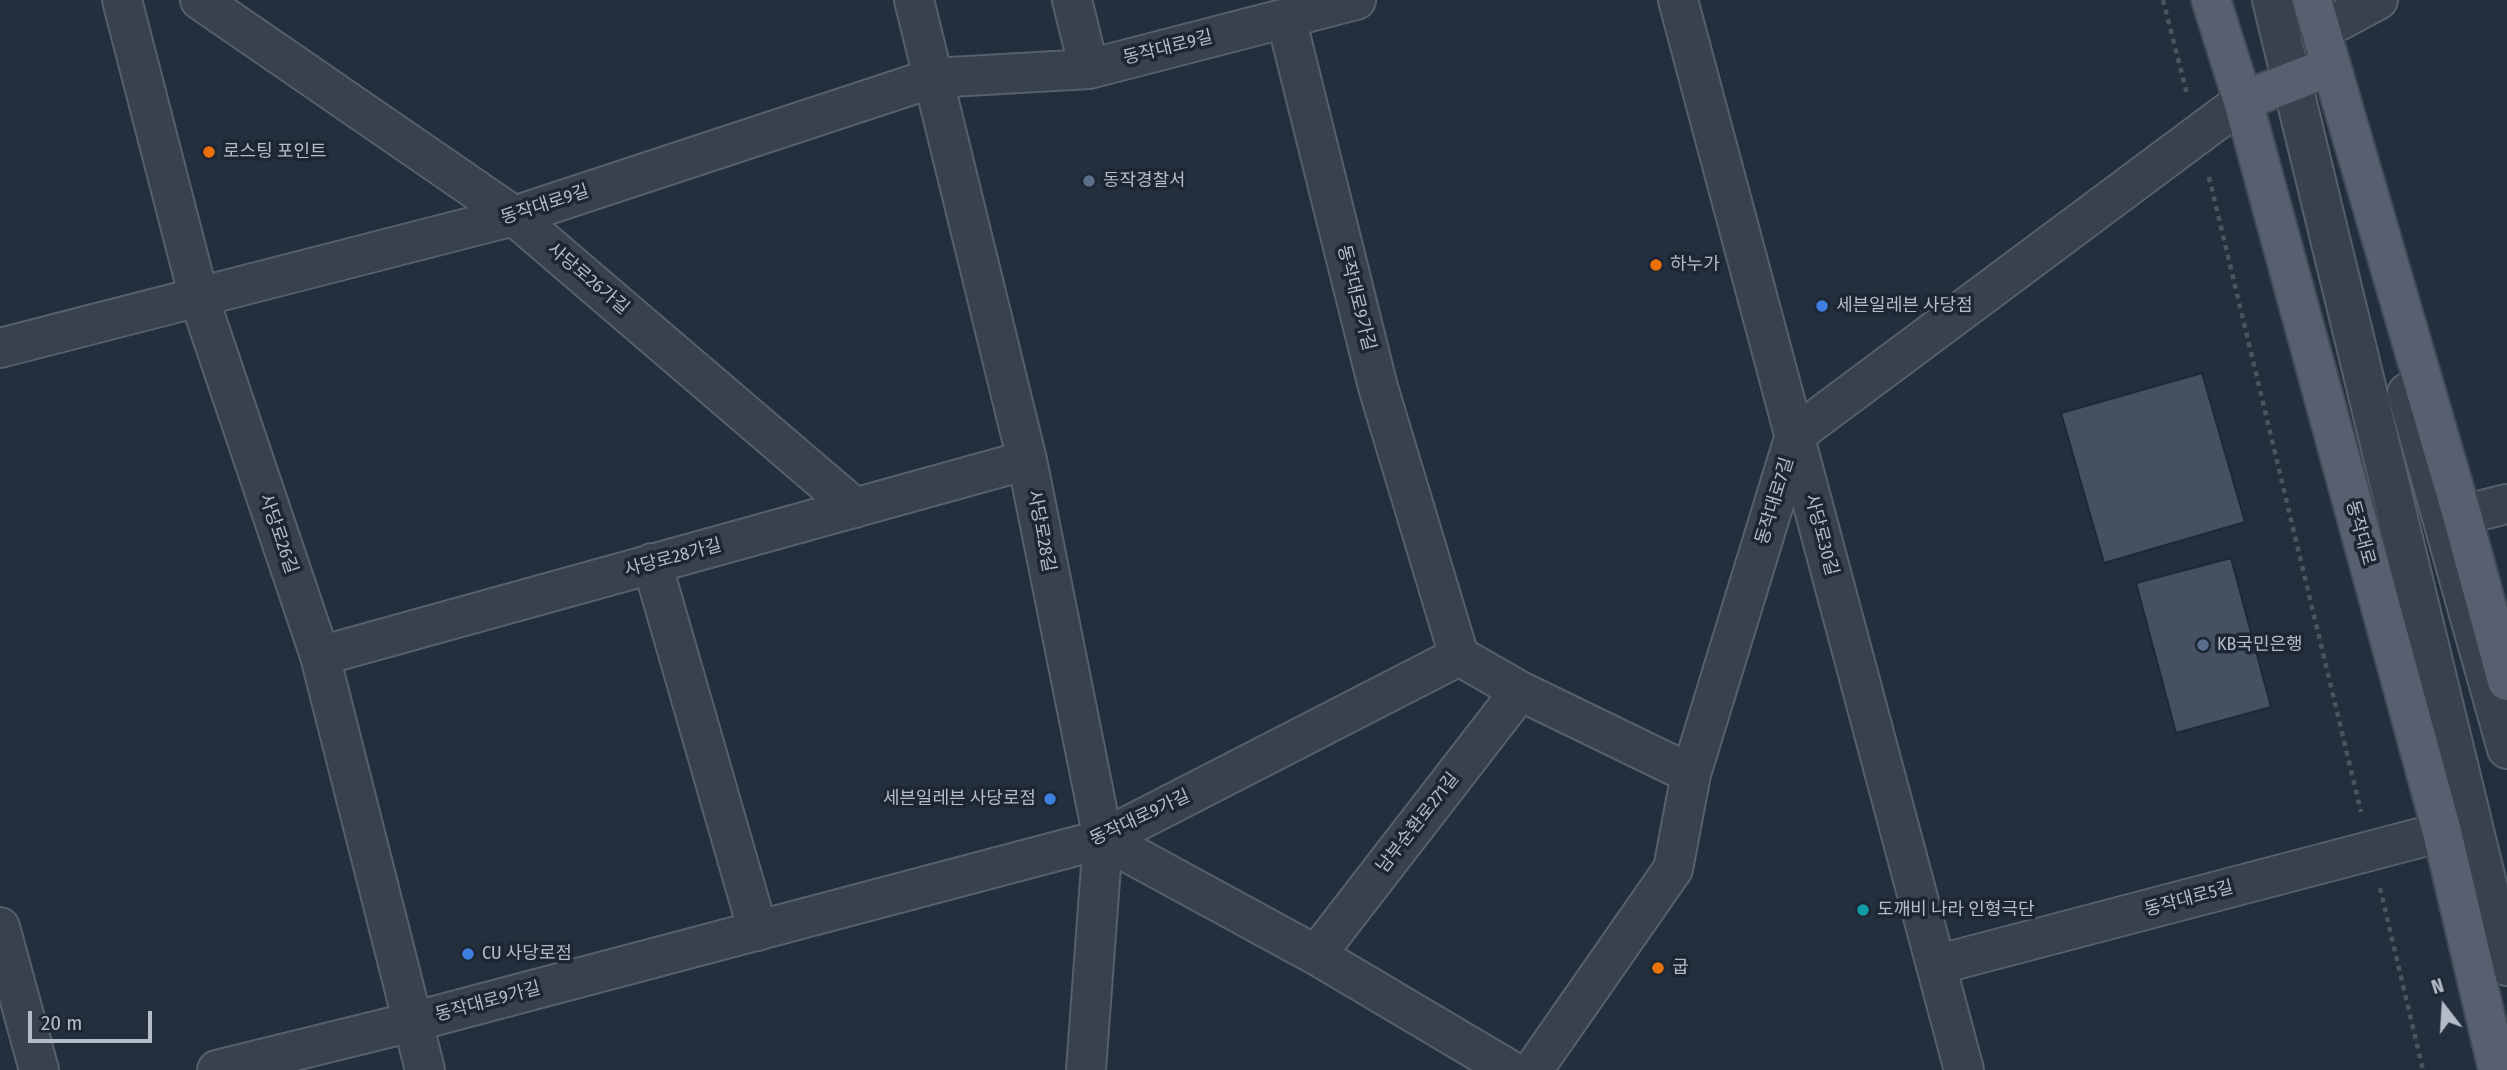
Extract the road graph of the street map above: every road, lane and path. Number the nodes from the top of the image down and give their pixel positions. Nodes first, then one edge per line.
1 (122, 0) edge
2 (200, 0) edge
3 (914, 0) edge
4 (1072, 0) edge
5 (1356, 0) edge
6 (1678, 0) edge
7 (2163, 0) edge
8 (2211, 0) edge
9 (2272, 0) edge
10 (2299, 0) edge
11 (2378, 0) edge
12 (1245, 14) edge
13 (1286, 18) junction
14 (2314, 50) edge
15 (1089, 69) junction
16 (933, 78) junction
17 (2243, 101) junction
18 (2198, 135) junction
19 (514, 216) junction
20 (199, 298) junction
21 (0, 348) edge
22 (1795, 435) junction
23 (1027, 460) junction
24 (2507, 504) edge
25 (855, 508) junction
26 (2462, 515) junction
27 (652, 563) junction
28 (320, 656) junction
29 (1459, 656) junction
30 (2507, 681) edge
31 (1520, 691) junction
32 (2507, 748) edge
33 (1691, 774) junction
34 (2442, 832) junction
35 (1103, 839) junction
36 (2371, 851) junction
37 (0, 928) edge
38 (758, 931) junction
39 (1316, 955) junction
40 (1936, 965) junction
41 (2507, 966) edge
42 (412, 1022) junction
43 (39, 1070) edge
44 (217, 1070) edge
45 (425, 1070) edge
46 (1086, 1070) edge
47 (1510, 1070) edge
48 (1533, 1070) edge
49 (1964, 1070) edge
50 (2423, 1070) edge
51 (2498, 1070) edge

1 - 20 street, 사당로26길
2 - 19 street, 사당로26가길
3 - 16 street, 사당로28길
4 - 15 street
5 - 13 street, 동작대로9길
6 - 22 street, 사당로30길
7 - 18 path
8 - 17 main road, 동작대로
9 - 14 street
10 - 14 street
11 - 14 street
12 - 13 street, 동작대로9길
12 - 15 street, 동작대로9길
13 - 29 street, 동작대로9가길
14 - 17 main road
14 - 26 main road
14 - 32 street
14 - 41 street
15 - 16 street, 동작대로9길
16 - 19 street, 동작대로9길
16 - 23 street, 사당로28길
17 - 18 street, 동작대로7길
17 - 34 main road, 동작대로
18 - 22 street, 동작대로7길
18 - 36 path
19 - 20 street, 동작대로9길
19 - 25 street, 사당로26가길
20 - 21 street, 동작대로9길
20 - 28 street, 사당로26길
22 - 33 street, 동작대로7길
22 - 40 street, 사당로30길
23 - 25 street, 사당로28가길
23 - 35 street, 사당로28길
24 - 26 street
25 - 27 street, 사당로28가길
26 - 30 main road
27 - 28 street, 사당로28가길
27 - 38 street
28 - 42 street, 사당로26길
29 - 31 street
29 - 35 street, 동작대로9가길
31 - 33 street
31 - 39 street, 남부순환로271길
33 - 48 street, 동작대로7길
34 - 36 street, 동작대로5길
34 - 51 main road, 동작대로
35 - 38 street, 동작대로9가길
35 - 39 street
35 - 46 street, 사당로28길
36 - 40 street, 동작대로5길
36 - 50 path
37 - 43 street
38 - 42 street, 동작대로9가길
39 - 47 street
40 - 49 street, 사당로30길
42 - 44 street, 동작대로9가길
42 - 45 street, 사당로26길

